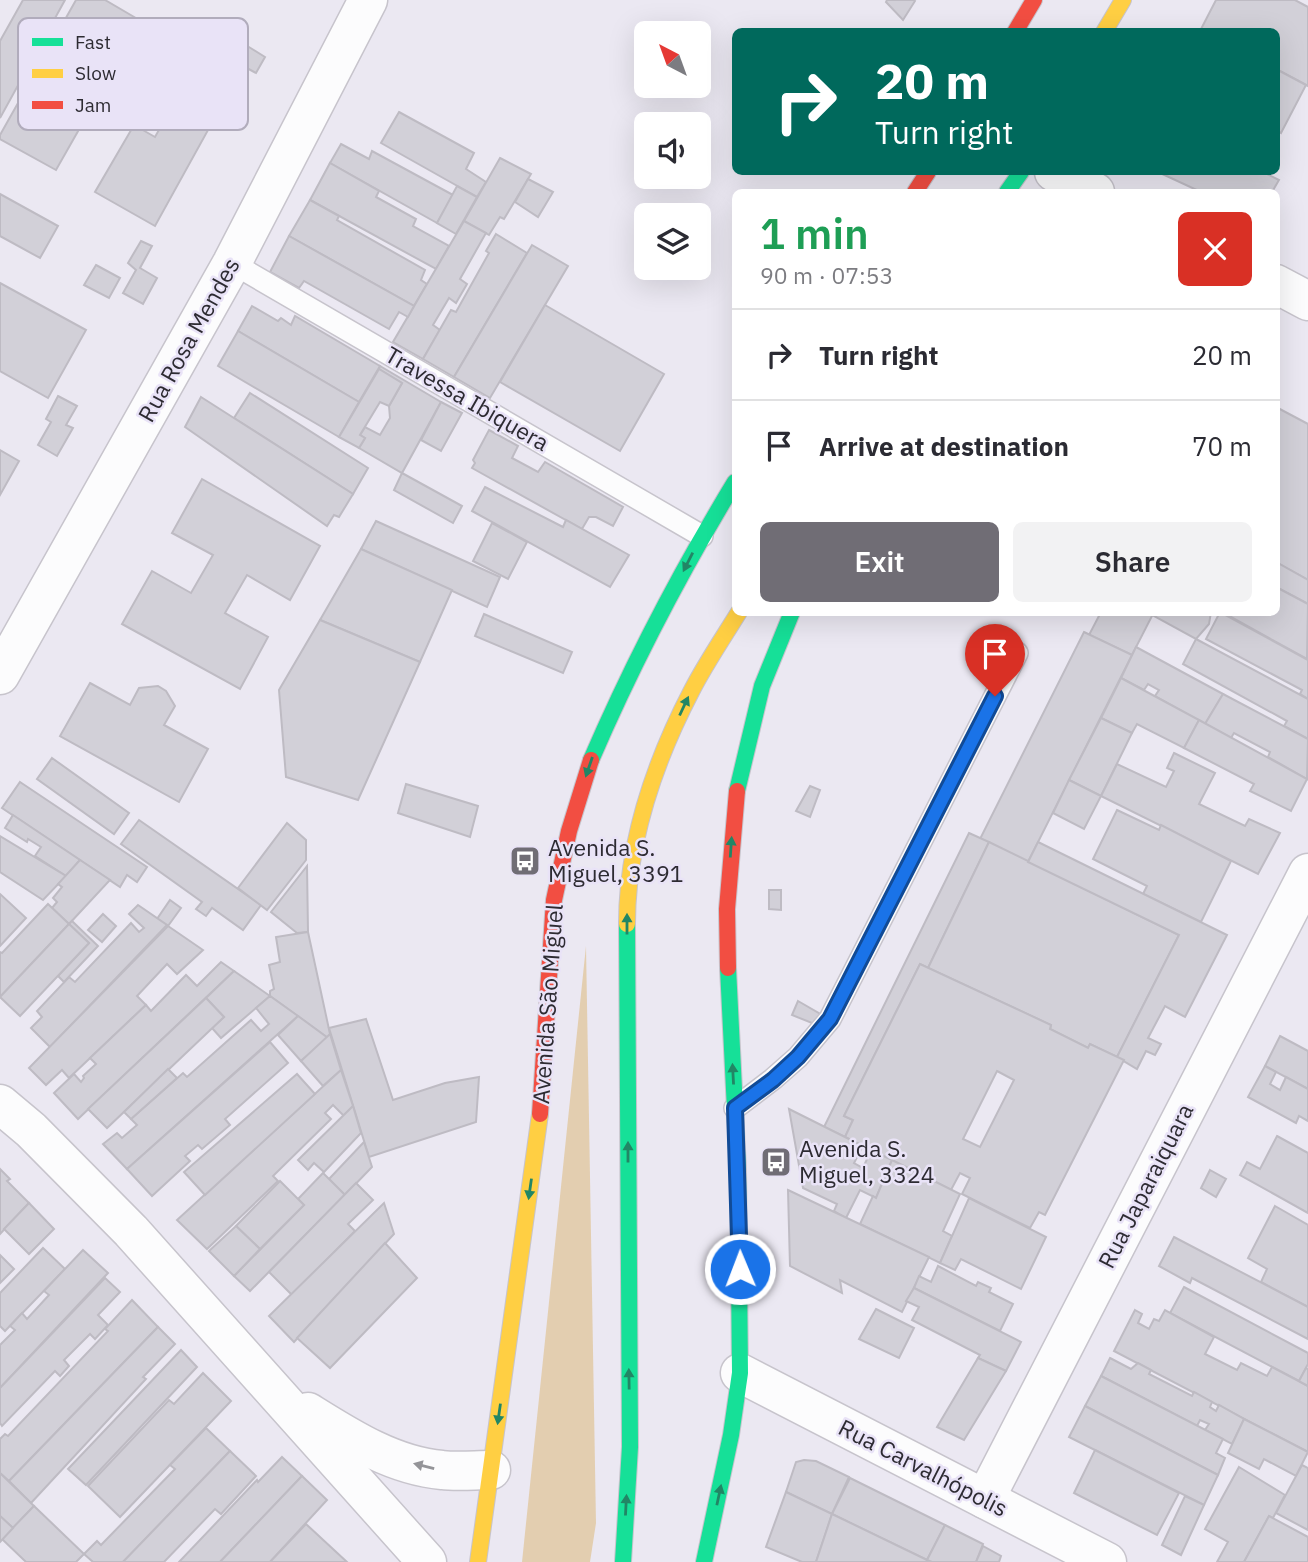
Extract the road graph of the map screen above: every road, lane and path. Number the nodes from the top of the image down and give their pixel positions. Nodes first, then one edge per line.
1 (368, 0) edge
2 (1034, 0) edge
3 (1122, 0) edge
4 (1017, 28) edge
5 (1106, 28) edge
6 (1060, 175) edge
7 (1089, 189) edge
8 (232, 263) junction
9 (1280, 286) edge
10 (1308, 301) edge
11 (732, 487) edge
12 (702, 536) junction
13 (737, 616) edge
14 (790, 616) edge
15 (1017, 653) dead end
16 (0, 675) edge
17 (1308, 873) edge
18 (0, 1104) edge
19 (735, 1108) junction
20 (740, 1373) junction
21 (271, 1388) junction
22 (491, 1470) junction
23 (985, 1499) junction
24 (427, 1562) edge
25 (478, 1562) edge
26 (623, 1562) edge
27 (704, 1562) edge
28 (1107, 1562) edge

1 - 8 street, Rua Rosa Mendes
2 - 4 main road
3 - 5 main road
6 - 7 street
8 - 12 lane, Travessa Ibiquera
8 - 16 street, Rua Rosa Mendes
9 - 10 street
11 - 12 main road, Avenida São Miguel
12 -> 22 main road, Avenida São Miguel
26 -> 13 main road
19 -> 14 main road
15 - 19 lane
17 - 23 street, Rua Japaraiquara
18 - 21 street
19 - 20 main road
20 - 23 street, Rua Carvalhópolis
27 -> 20 main road
22 -> 21 street
21 - 24 street
22 - 25 main road, Avenida São Miguel
23 - 28 street, Rua Carvalhópolis

